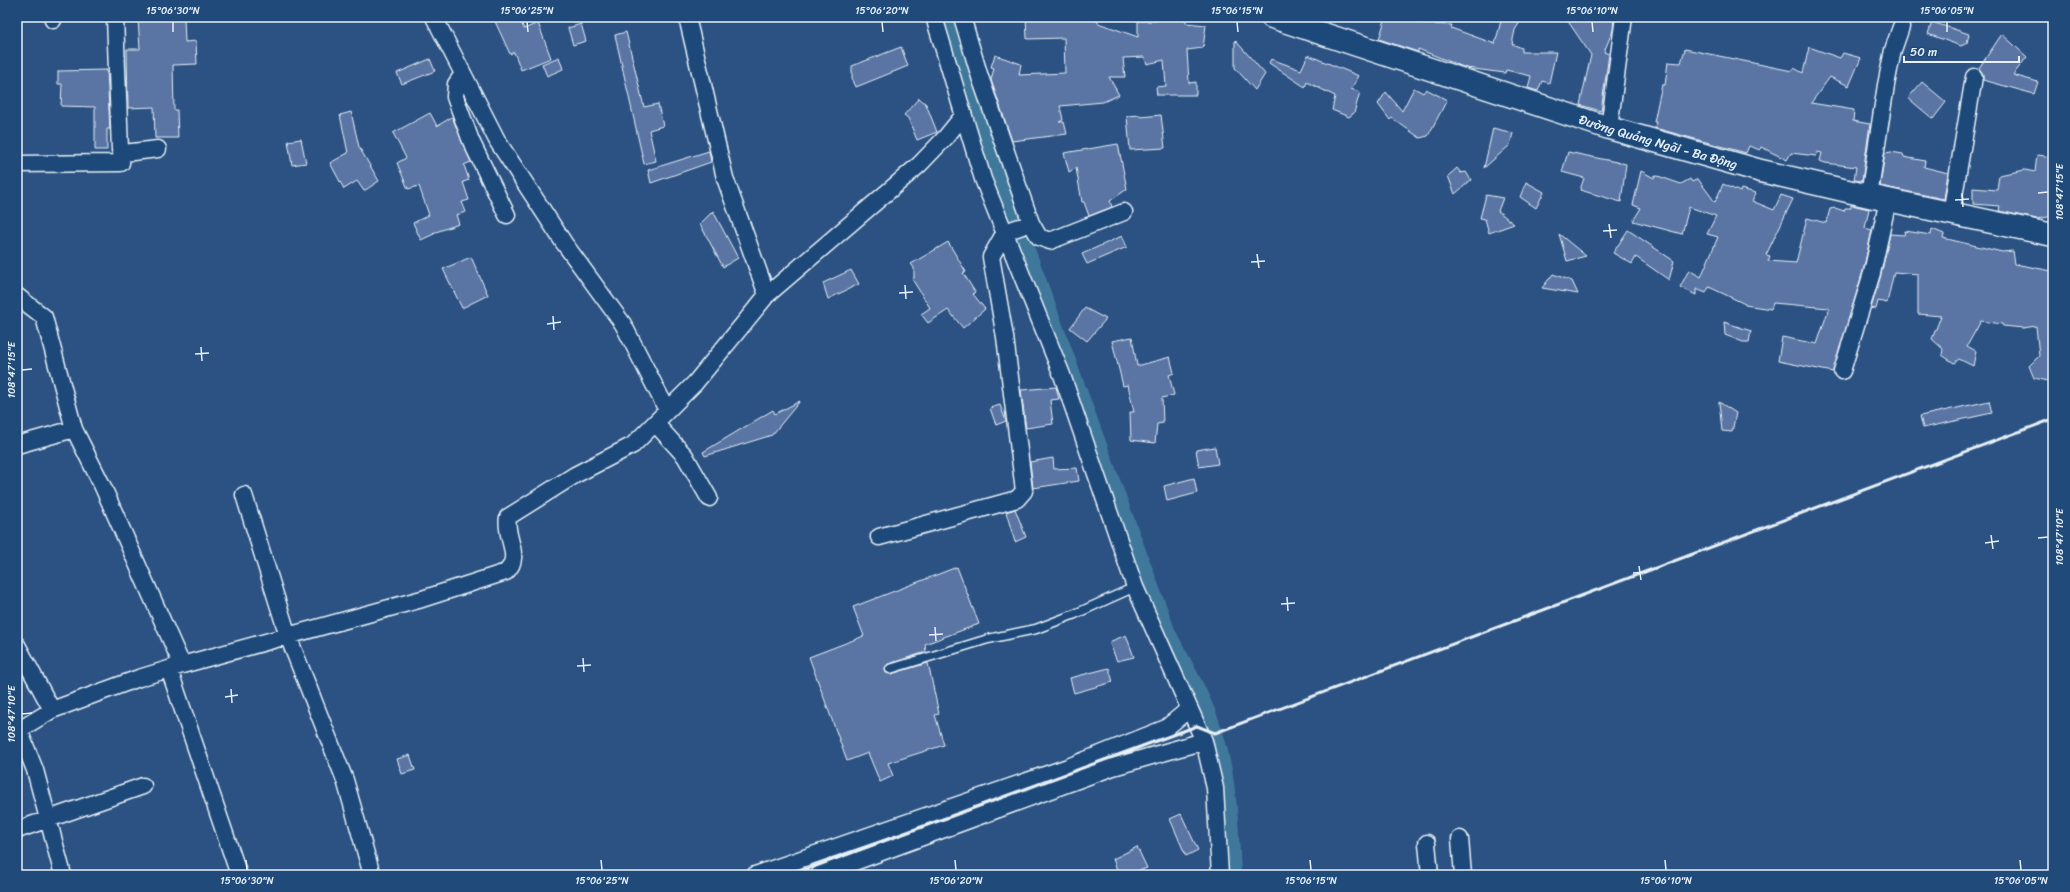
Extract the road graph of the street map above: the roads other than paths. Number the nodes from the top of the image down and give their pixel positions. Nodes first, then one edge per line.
1 (115, 17) edge
2 (434, 17) edge
3 (686, 17) edge
4 (934, 17) edge
5 (962, 17) edge
6 (1272, 17) edge
7 (1624, 17) edge
8 (1901, 28) dead end
9 (463, 74) junction
10 (1974, 77) dead end
11 (963, 116) junction
12 (1610, 128) junction
13 (158, 149) dead end
14 (122, 153) junction
15 (17, 164) edge
16 (1878, 198) junction
17 (1124, 212) dead end
18 (1951, 214) junction
19 (507, 215) dead end
20 (1018, 228) junction
21 (2053, 235) edge
22 (17, 296) edge
23 (767, 296) junction
24 (1842, 371) dead end
25 (667, 410) junction
26 (655, 423) junction
27 (74, 429) junction
28 (17, 445) edge
29 (244, 495) dead end
30 (709, 498) dead end
31 (879, 537) dead end
32 (1135, 587) junction
33 (288, 636) junction
34 (17, 646) edge
35 (175, 667) junction
36 (890, 669) dead end
37 (1189, 709) junction
38 (52, 710) junction
39 (1204, 742) junction
40 (143, 786) dead end
41 (49, 818) junction
42 (17, 830) edge
43 (1460, 839) dead end
44 (1428, 843) dead end
45 (64, 875) edge
46 (239, 875) edge
47 (372, 875) edge
48 (755, 875) edge
49 (819, 875) edge
50 (1220, 875) edge
51 (1430, 875) edge
52 (1463, 875) edge

1 - 14 street
2 - 9 street
3 - 23 street
4 - 11 street
5 - 20 street
6 - 12 main road, Đường Quảng Ngãi - Ba Động
7 - 12 street
8 - 16 street
9 - 19 street
9 - 25 street
10 - 18 street
11 - 20 street
11 - 23 street
12 - 16 main road, Đường Quảng Ngãi - Ba Động
13 - 14 street
14 - 15 street
16 - 18 main road, Đường Quảng Ngãi - Ba Động
16 - 24 street
17 - 20 street
18 - 21 main road, Đường Quảng Ngãi - Ba Động
20 - 31 street
20 - 32 street
22 - 27 street
23 - 25 street
25 - 26 street
26 - 30 street
26 - 33 street
27 - 28 street
27 - 35 street
29 - 33 street
32 - 36 lane
32 - 37 street
33 - 35 street
33 - 47 street
34 - 38 street
35 - 38 street
35 - 46 street
37 - 39 street
37 - 48 street
38 - 41 street
39 - 49 street
39 - 50 street
40 - 41 street
41 - 42 street
41 - 45 street
43 - 52 street
44 - 51 street

